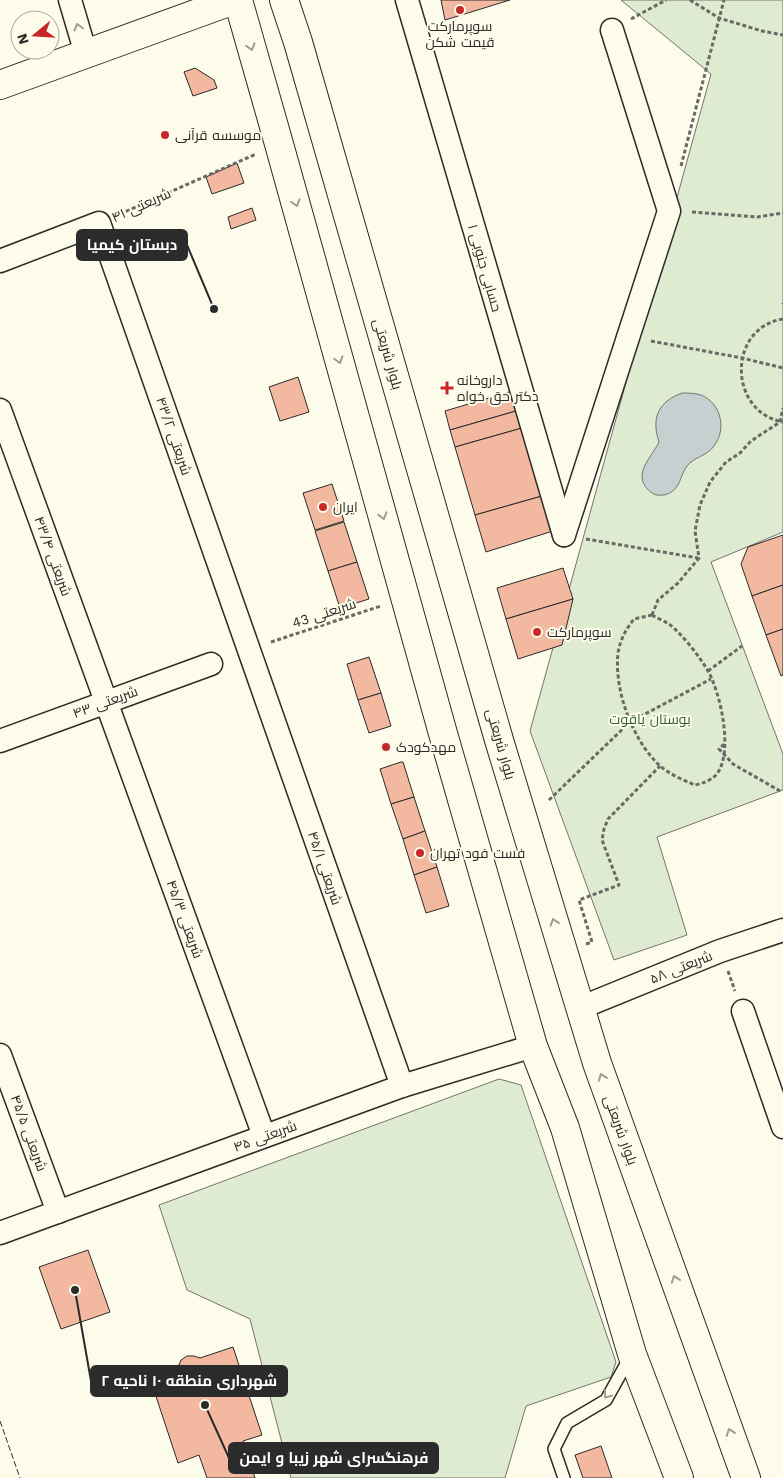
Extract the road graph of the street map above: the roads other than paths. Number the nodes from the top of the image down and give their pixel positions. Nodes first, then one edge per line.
1 (70, 0) edge
2 (234, 0) edge
3 (238, 0) edge
4 (284, 0) edge
5 (407, 0) edge
6 (612, 30) road end
7 (86, 54) junction
8 (0, 85) edge
9 (99, 223) joint
10 (0, 261) edge
11 (0, 410) edge
12 (249, 650) joint
13 (211, 664) dead end
14 (106, 702) junction
15 (0, 741) edge
16 (783, 930) edge
17 (580, 1008) junction
18 (742, 1010) road end
19 (533, 1046) junction
20 (0, 1055) edge
21 (402, 1086) junction
22 (783, 1127) edge
23 (264, 1136) junction
24 (58, 1212) junction
25 (0, 1233) edge
26 (632, 1354) junction
27 (564, 1478) edge
28 (679, 1478) edge
29 (746, 1478) edge

7 -> 1 street
2 - 7 main road
3 -> 19 main road
17 -> 4 main road, بلوار شریعتی
5 - 6 street, حسابی جنوبی ۱
7 - 8 main road
9 - 10 street, شریعتی ۴۱
9 - 12 street, شریعتی ۴۳/۲
11 - 14 street, شریعتی ۴۳/۴
12 - 21 street, شریعتی ۴۵/۱
13 - 14 street, شریعتی ۴۳
14 - 15 street, شریعتی ۴۳
14 - 23 street, شریعتی ۴۵/۳
16 - 17 street, شریعتی ۵۸
29 -> 17 main road, بلوار شریعتی
18 - 22 street
19 - 21 street, شریعتی ۴۵
19 - 26 main road
20 - 24 street, شریعتی ۴۵/۵
21 - 23 street, شریعتی ۴۵
23 - 24 street, شریعتی ۴۵
24 - 25 street, شریعتی ۴۵
26 -> 27 lane
26 - 28 main road

